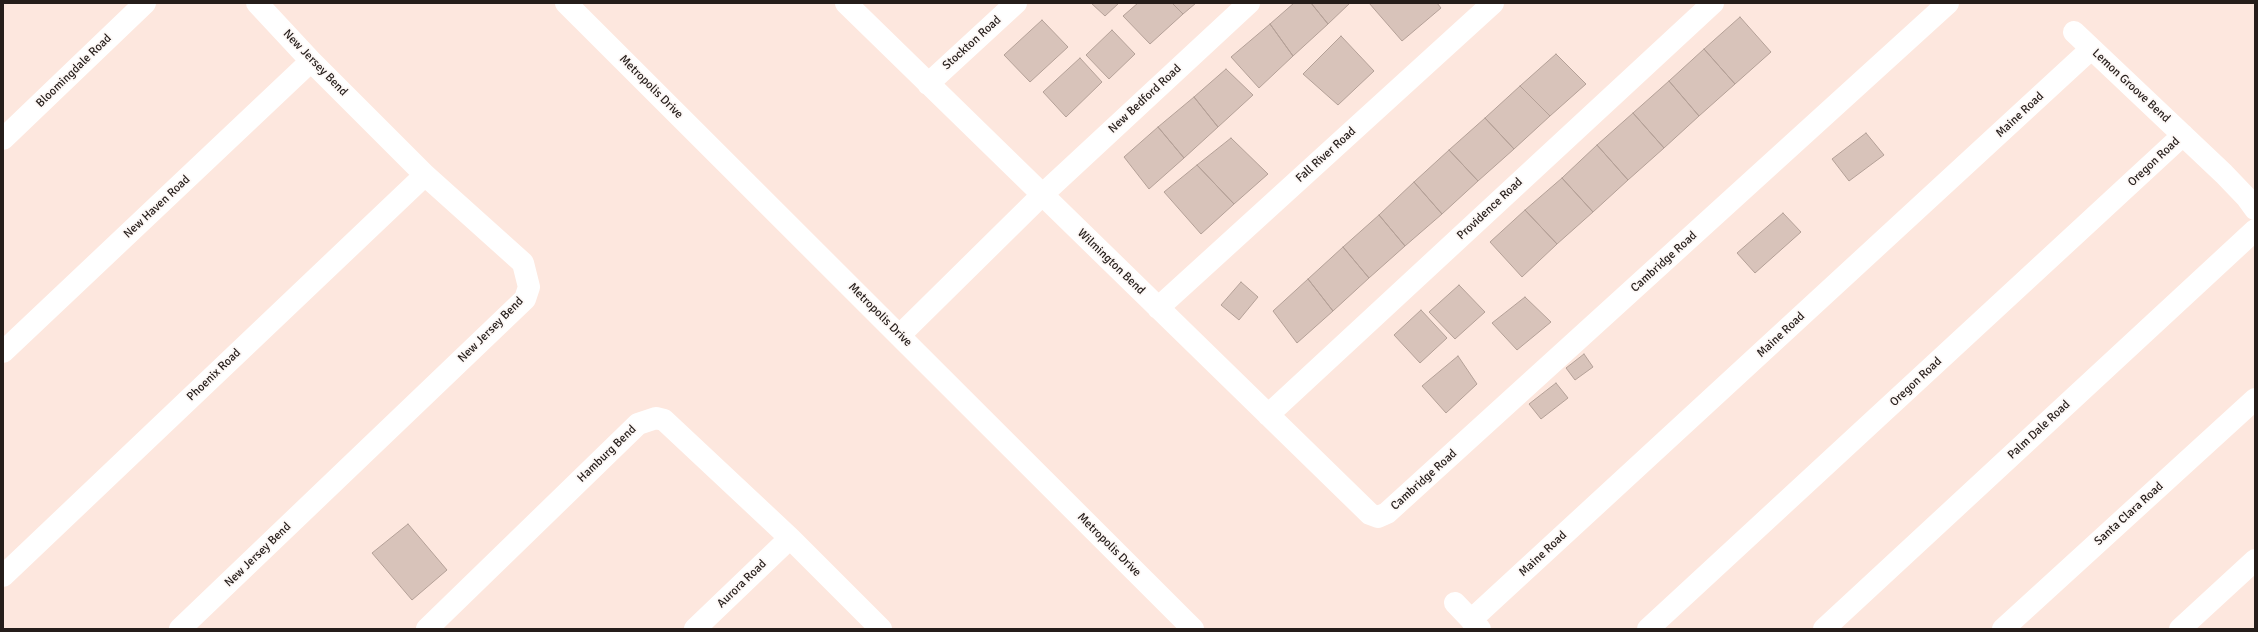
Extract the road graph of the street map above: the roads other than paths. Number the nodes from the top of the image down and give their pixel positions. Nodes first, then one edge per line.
1 (145, 3) edge
2 (257, 3) edge
3 (566, 3) edge
4 (846, 3) edge
5 (1016, 3) edge
6 (1249, 3) edge
7 (1493, 3) edge
8 (1713, 3) edge
9 (1948, 3) edge
10 (2074, 32) dead end
11 (2092, 49) junction
12 (312, 61) junction
13 (928, 84) junction
14 (2183, 135) junction
15 (3, 139) edge
16 (425, 175) junction
17 (1042, 195) junction
18 (2255, 209) edge
19 (2255, 230) edge
20 (1158, 308) junction
21 (900, 335) junction
22 (3, 352) edge
23 (2255, 399) edge
24 (1268, 415) junction
25 (1378, 517) joint
26 (790, 538) junction
27 (2255, 560) edge
28 (3, 576) edge
29 (1455, 603) dead end
30 (1475, 625) edge
31 (180, 629) edge
32 (427, 629) edge
33 (695, 629) edge
34 (881, 629) edge
35 (1193, 629) edge
36 (1648, 629) edge
37 (1824, 629) edge
38 (2003, 629) edge
39 (2180, 629) edge

1 - 15 street, Bloomingdale Road
2 - 12 street, New Jersey Bend
3 - 21 street, Metropolis Drive
4 - 13 street, Wilmington Bend
5 - 13 street, Stockton Road
6 - 17 street, New Bedford Road
7 - 20 street, Fall River Road
8 - 24 street, Providence Road
9 - 25 street, Cambridge Road
10 - 11 street, Lemon Groove Bend
11 - 14 street, Lemon Groove Bend
11 - 30 street, Maine Road
12 - 16 street, New Jersey Bend
12 - 22 street, New Haven Road
13 - 17 street, Wilmington Bend
14 - 18 street, Lemon Groove Bend
14 - 36 street, Oregon Road
16 - 28 street, Phoenix Road
16 - 31 street, New Jersey Bend
17 - 20 street, Wilmington Bend
17 - 21 street, New Bedford Road
19 - 37 street, Palm Dale Road
20 - 24 street, Wilmington Bend
21 - 35 street, Metropolis Drive
23 - 38 street, Santa Clara Road
24 - 25 street, Wilmington Bend
26 - 32 street, Hamburg Bend
26 - 33 street, Aurora Road
26 - 34 street, Hamburg Bend
27 - 39 street
29 - 30 street

